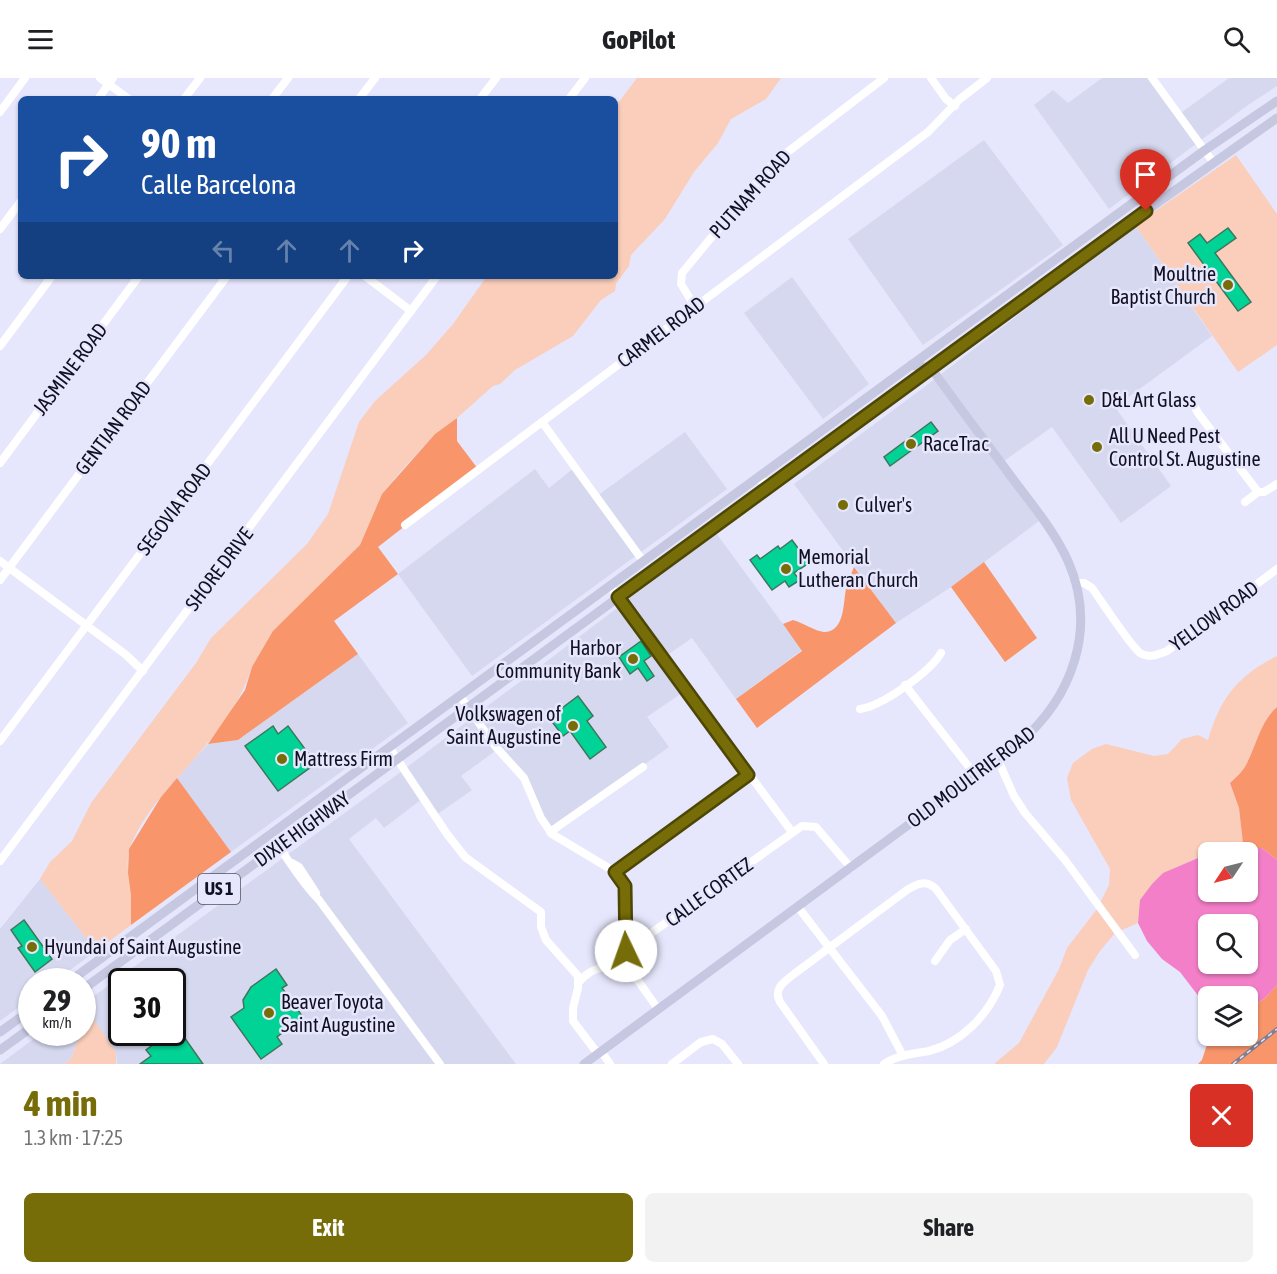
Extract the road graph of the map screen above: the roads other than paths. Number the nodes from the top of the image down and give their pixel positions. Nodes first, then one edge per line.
1 (25, 78) edge
2 (100, 78) edge
3 (200, 78) edge
4 (288, 78) edge
5 (375, 78) edge
6 (496, 78) edge
7 (884, 78) edge
8 (931, 78) edge
9 (987, 78) edge
10 (1152, 78) edge
11 (583, 79) edge
12 (111, 81) edge
13 (100, 96) edge
14 (126, 96) edge
15 (186, 96) edge
16 (274, 96) edge
17 (361, 96) edge
18 (482, 96) edge
19 (571, 96) edge
20 (1277, 101) edge
21 (955, 106) junction
22 (0, 112) edge
23 (1277, 118) edge
24 (1205, 150) junction
25 (1213, 162) junction
26 (18, 205) edge
27 (0, 229) edge
28 (1068, 250) junction
29 (1076, 262) junction
30 (50, 279) edge
31 (137, 279) edge
32 (225, 279) edge
33 (346, 279) edge
34 (369, 279) edge
35 (435, 279) edge
36 (696, 307) junction
37 (411, 311) junction
38 (0, 346) edge
39 (911, 365) junction
40 (931, 368) junction
41 (1191, 400) dead end
42 (542, 422) junction
43 (0, 463) edge
44 (756, 479) junction
45 (773, 484) junction
46 (1277, 484) edge
47 (1258, 492) junction
48 (1245, 502) dead end
49 (405, 525) dead end
50 (0, 561) edge
51 (643, 561) junction
52 (9, 568) junction
53 (1277, 569) edge
54 (0, 580) edge
55 (1075, 583) junction
56 (610, 586) junction
57 (618, 597) junction
58 (87, 626) junction
59 (941, 653) dead end
60 (142, 671) junction
61 (905, 685) junction
62 (460, 696) junction
63 (468, 708) junction
64 (860, 709) dead end
65 (0, 741) edge
66 (389, 747) junction
67 (397, 759) junction
68 (998, 760) junction
69 (643, 767) dead end
70 (748, 775) junction
71 (976, 776) junction
72 (550, 832) junction
73 (792, 832) junction
74 (270, 834) junction
75 (279, 846) junction
76 (0, 861) edge
77 (851, 868) junction
78 (615, 872) junction
79 (176, 903) junction
80 (798, 907) junction
81 (184, 915) junction
82 (966, 929) junction
83 (831, 947) junction
84 (625, 954) junction
85 (1135, 955) dead end
86 (935, 961) dead end
87 (88, 968) edge
88 (96, 980) edge
89 (579, 982) junction
90 (658, 1009) junction
91 (18, 1019) edge
92 (0, 1032) edge
93 (18, 1037) edge
94 (0, 1050) edge
95 (599, 1053) junction
96 (903, 1056) junction
97 (441, 1064) edge
98 (584, 1064) edge
99 (610, 1064) edge
100 (672, 1064) edge
101 (738, 1064) edge
102 (824, 1064) edge
103 (884, 1064) edge

1 - 22 street
2 - 12 street
3 - 15 street
4 - 16 street
5 - 17 street
6 - 18 street
7 - 36 street, PUTNAM ROAD
8 - 21 street
9 - 21 street
10 - 24 street
11 - 19 street
12 - 13 street
12 - 14 street
20 - 24 main road, US 1
21 - 36 street, CARMEL ROAD
23 - 25 main road, DIXIE HIGHWAY / US 1
24 - 25 street
24 - 28 main road, US 1
25 - 29 main road, DIXIE HIGHWAY / US 1
26 - 27 street
28 - 29 street
28 - 39 main road, US 1
29 - 40 main road, DIXIE HIGHWAY / US 1
30 - 38 street
31 - 43 street, JASMINE ROAD
32 - 52 street, GENTIAN ROAD
33 - 58 street, SEGOVIA ROAD
34 - 37 street
35 - 37 street, SHORE DRIVE
36 - 42 street, CARMEL ROAD
37 - 60 street, SHORE DRIVE
39 - 40 main road
39 - 44 main road, US 1
40 - 45 main road, DIXIE HIGHWAY / US 1
40 - 55 main road, OLD MOULTRIE ROAD
41 - 47 street
42 - 49 street, CARMEL ROAD
42 - 51 street
44 - 45 street
44 - 51 main road, US 1
45 - 57 main road, DIXIE HIGHWAY / US 1
46 - 47 street
47 - 48 street
50 - 52 street
51 - 56 main road, US 1
52 - 54 street, GENTIAN ROAD
52 - 58 street
53 - 55 street, YELLOW ROAD
55 - 68 main road, OLD MOULTRIE ROAD
56 - 57 street
56 - 62 main road, US 1
57 - 63 main road, DIXIE HIGHWAY / US 1
57 - 70 street
58 - 60 street
58 - 65 street, SEGOVIA ROAD
59 - 61 street
60 - 76 street, SHORE DRIVE
61 - 64 street
61 - 71 street
62 - 63 street
62 - 66 main road, US 1
63 - 67 main road, DIXIE HIGHWAY / US 1
63 - 72 street
66 - 67 street
66 - 74 main road, US 1
67 - 75 main road, DIXIE HIGHWAY / US 1
67 - 89 street
68 - 71 main road, OLD MOULTRIE ROAD
68 - 85 street
69 - 72 street
70 - 73 street
70 - 78 street
71 - 77 main road, OLD MOULTRIE ROAD
72 - 78 street
73 - 77 street
73 - 84 street, CALLE CORTEZ
74 - 75 street
74 - 79 main road, US 1
75 - 81 main road, DIXIE HIGHWAY / US 1
75 - 97 street
77 - 80 main road, OLD MOULTRIE ROAD
78 - 84 street
79 - 81 main road
79 - 87 main road, US 1
80 - 83 street
80 - 90 main road, OLD MOULTRIE ROAD
81 - 88 main road, DIXIE HIGHWAY / US 1
82 - 83 street
82 - 86 street
82 - 96 street
83 - 96 street
83 - 102 street
84 - 89 street, CALLE CORTEZ
84 - 90 street
89 - 95 street
90 - 95 main road, OLD MOULTRIE ROAD
91 - 92 main road
93 - 94 main road
95 - 98 main road, OLD MOULTRIE ROAD
95 - 99 street
96 - 103 street
100 - 101 street

